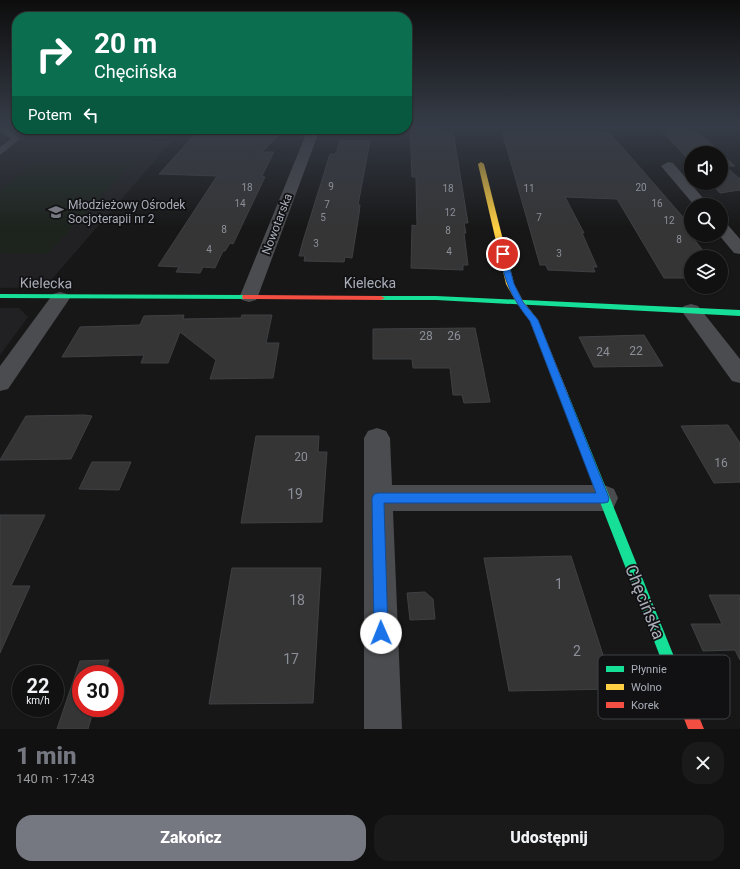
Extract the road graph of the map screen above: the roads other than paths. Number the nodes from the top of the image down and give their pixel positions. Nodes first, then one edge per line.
1 (302, 160) edge
2 (481, 164) dead end
3 (668, 166) dead end
4 (696, 198) edge
5 (728, 235) edge
6 (740, 249) edge
7 (0, 296) edge
8 (250, 296) junction
9 (60, 298) junction
10 (520, 302) junction
11 (691, 310) junction
12 (740, 313) edge
13 (740, 375) edge
14 (0, 383) edge
15 (377, 438) dead end
16 (378, 498) junction
17 (604, 498) junction
18 (667, 655) edge
19 (692, 719) edge
20 (384, 729) edge
21 (696, 729) edge

1 - 8 street, Nowotarska
2 - 10 street, Chęcińska
3 - 4 street
5 - 6 street
7 - 9 street, Kielecka
8 - 9 street, Kielecka
8 - 10 street, Kielecka
9 - 14 street
10 - 11 street, Kielecka
10 - 17 street, Chęcińska
11 - 12 street, Kielecka
11 - 13 street
15 - 16 street
16 - 17 street
16 - 20 street
17 - 18 street, Chęcińska
19 - 21 street, Chęcińska

